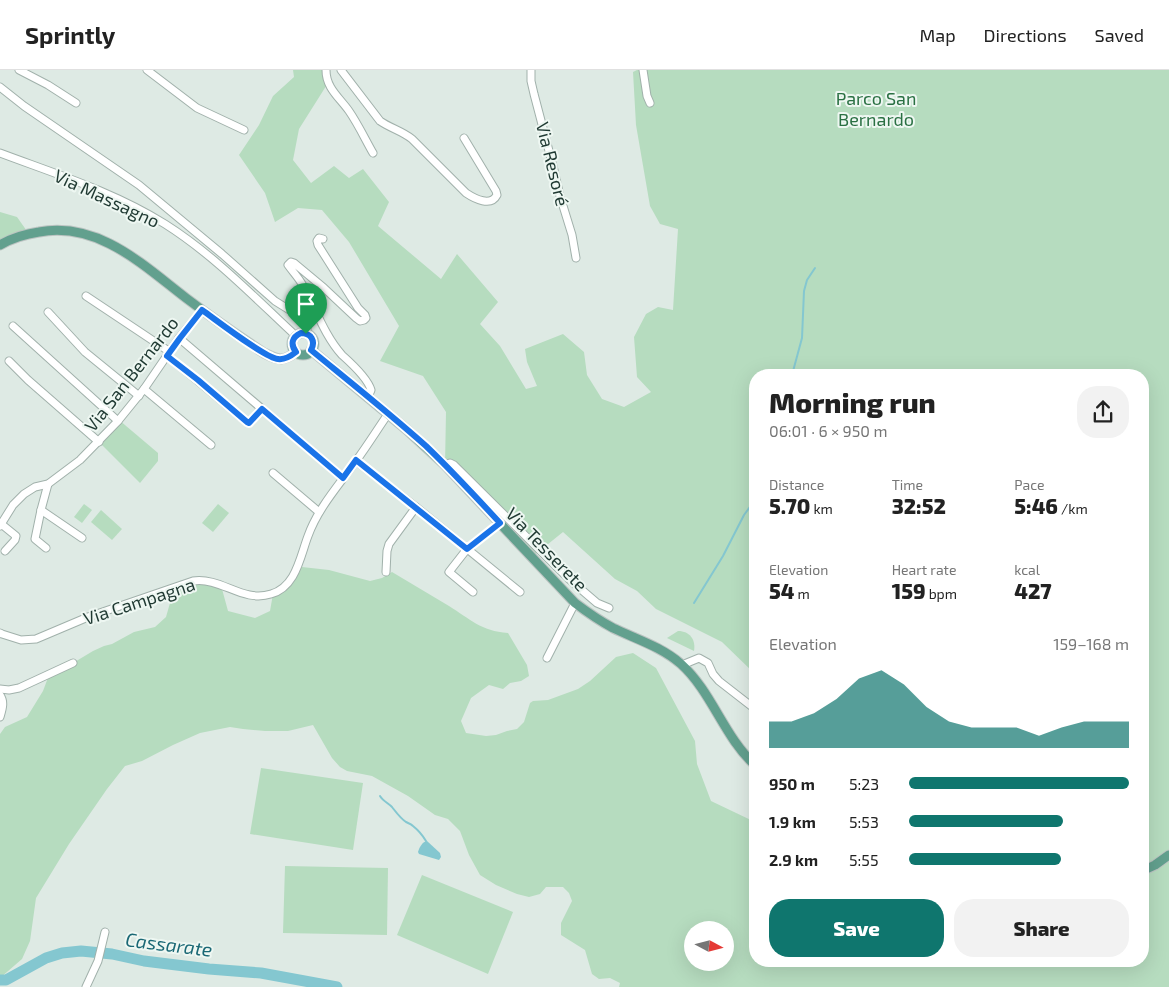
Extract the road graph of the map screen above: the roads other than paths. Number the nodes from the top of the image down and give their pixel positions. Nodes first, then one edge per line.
1 (19, 70) edge
2 (147, 70) edge
3 (326, 70) edge
4 (342, 70) edge
5 (530, 70) edge
6 (643, 70) edge
7 (0, 87) edge
8 (76, 103) dead end
9 (650, 103) dead end
10 (244, 130) dead end
11 (464, 138) dead end
12 (0, 153) edge
13 (372, 153) dead end
14 (323, 239) dead end
15 (0, 245) edge
16 (576, 258) dead end
17 (86, 296) dead end
18 (202, 310) junction
19 (48, 312) dead end
20 (13, 326) dead end
21 (306, 334) junction
22 (296, 336) junction
23 (180, 338) junction
24 (311, 350) junction
25 (296, 352) junction
26 (169, 354) junction
27 (9, 361) dead end
28 (144, 389) junction
29 (139, 396) junction
30 (368, 397) junction
31 (262, 409) junction
32 (388, 414) junction
33 (118, 421) junction
34 (99, 442) junction
35 (211, 445) dead end
36 (356, 460) junction
37 (445, 464) junction
38 (273, 473) dead end
39 (343, 478) junction
40 (48, 484) junction
41 (416, 507) junction
42 (41, 510) junction
43 (319, 512) junction
44 (500, 523) junction
45 (0, 525) edge
46 (82, 538) dead end
47 (46, 548) dead end
48 (467, 549) junction
49 (5, 551) dead end
50 (386, 572) dead end
51 (473, 592) dead end
52 (520, 592) dead end
53 (576, 602) junction
54 (609, 608) dead end
55 (0, 632) edge
56 (547, 658) dead end
57 (73, 663) dead end
58 (682, 665) junction
59 (0, 689) edge
60 (0, 695) edge
61 (749, 704) edge
62 (0, 717) edge
63 (749, 759) edge
64 (1169, 855) edge
65 (1149, 868) edge
66 (105, 932) dead end
67 (86, 987) edge

1 - 8 street
2 - 10 street
3 - 13 street
4 - 11 street
5 - 16 street, Via Resoré
6 - 9 street
7 - 21 street
12 - 22 street, Via Massagno
14 - 30 street
15 - 18 main road
17 - 26 street
18 - 23 street, Via San Bernardo
18 - 25 main road, Via San Bernardo
19 - 29 street
20 - 33 street
21 - 22 main road
21 - 24 main road
22 - 25 main road
23 - 26 street, Via San Bernardo
23 - 31 street
24 - 25 main road
24 - 30 main road, Via Tesserete
26 - 28 street, Via San Bernardo
26 - 31 street
27 - 34 street
28 - 29 street, Via San Bernardo
28 - 35 street
29 - 33 street, Via San Bernardo
30 - 32 main road, Via Tesserete
31 - 39 street
32 - 36 street, Via Campagna
32 - 37 main road, Via Tesserete
33 - 34 street, Via San Bernardo
34 - 40 street, Via San Bernardo
36 - 39 street, Via Campagna
36 - 41 street
37 - 44 main road, Via Tesserete
37 - 54 street
38 - 43 street
39 - 43 street, Via Campagna
40 - 42 street
40 - 45 street, Via San Bernardo
41 - 48 street
41 - 50 street
42 - 46 street
42 - 47 street
43 - 55 street, Via Campagna
44 - 48 street
44 - 53 main road, Via Tesserete
45 - 49 street
48 - 51 street
48 - 52 street
53 - 56 street
53 - 58 main road, Via Tesserete
57 - 59 street
58 - 61 street
58 - 63 main road, Via Tesserete
60 - 62 street
64 - 65 main road
66 - 67 street

